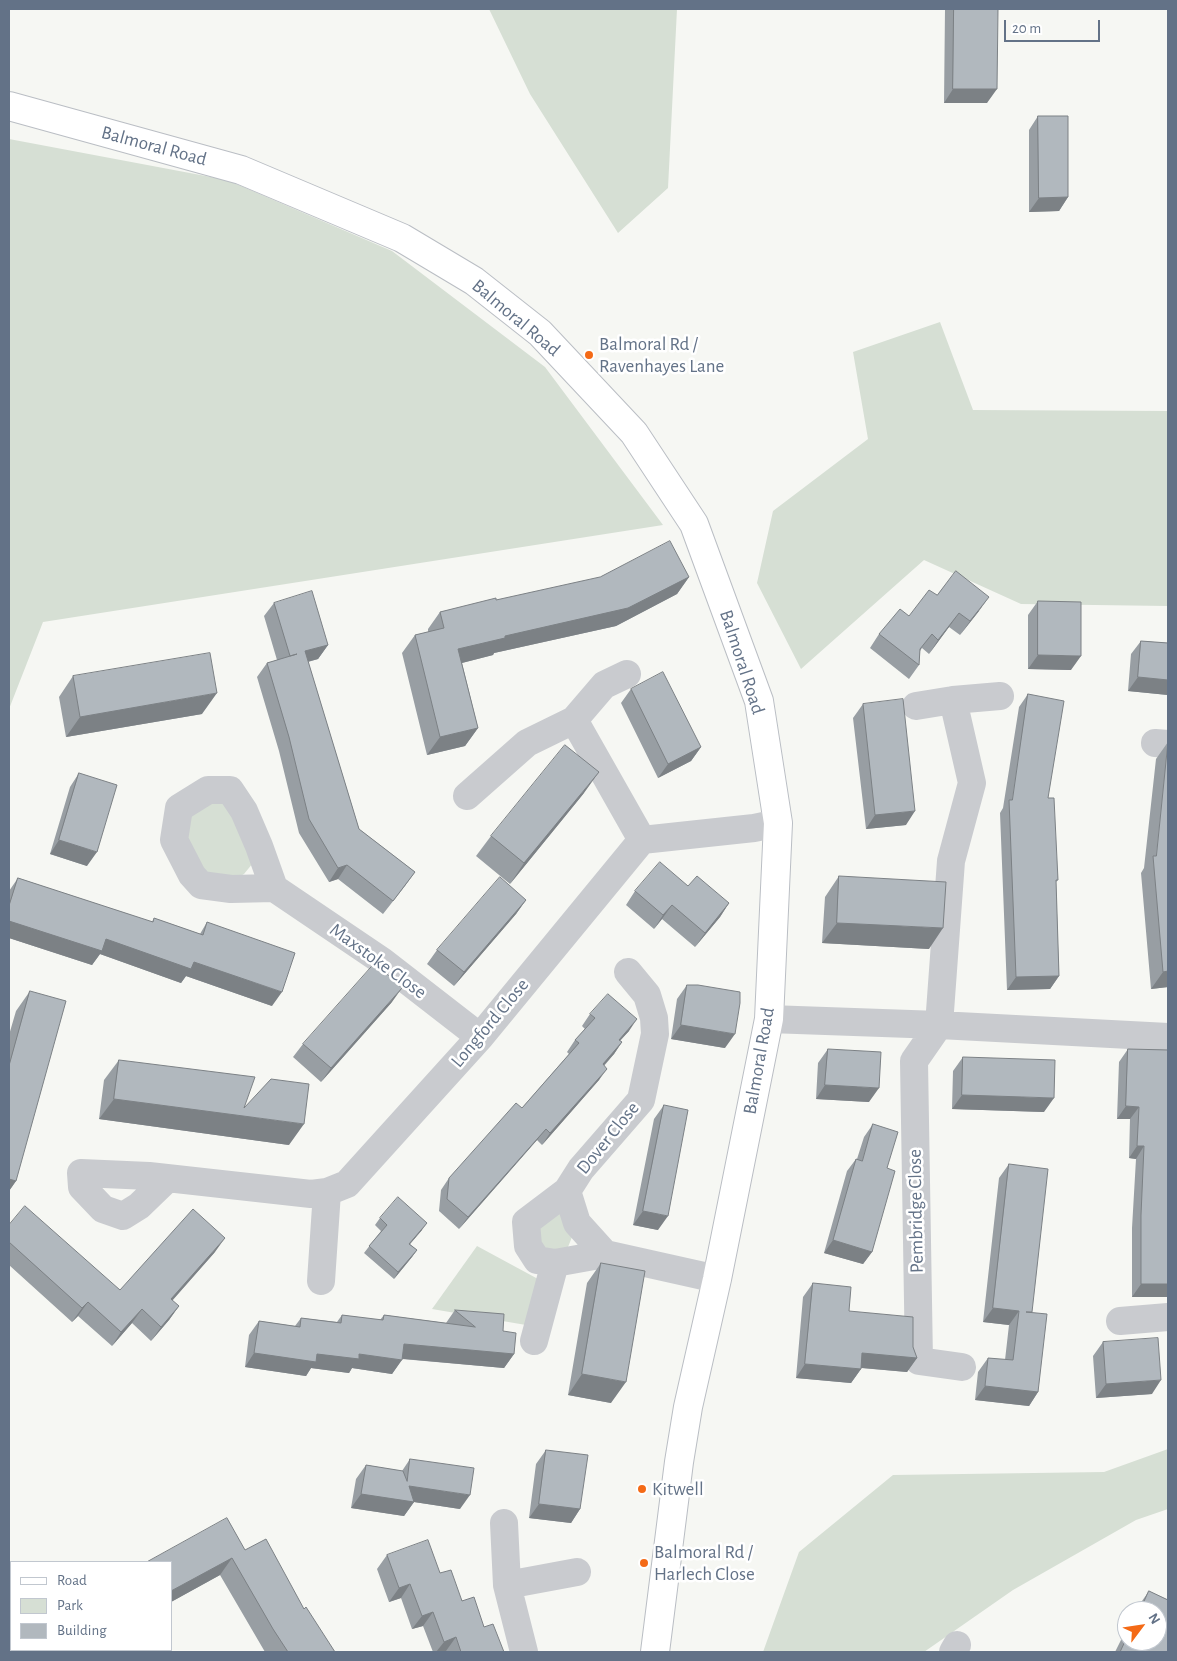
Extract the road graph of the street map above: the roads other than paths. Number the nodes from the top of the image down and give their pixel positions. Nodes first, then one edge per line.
1 (9, 106) edge
2 (627, 674) dead end
3 (1000, 696) dead end
4 (953, 700) junction
5 (916, 706) dead end
6 (574, 720) junction
7 (467, 796) dead end
8 (778, 823) junction
9 (642, 840) junction
10 (274, 888) dead end
11 (628, 972) dead end
12 (769, 1019) junction
13 (939, 1025) junction
14 (480, 1037) junction
15 (1168, 1037) edge
16 (167, 1178) dead end
17 (567, 1191) junction
18 (326, 1192) junction
19 (605, 1254) junction
20 (555, 1264) junction
21 (717, 1279) junction
22 (321, 1281) dead end
23 (1168, 1317) edge
24 (1120, 1321) dead end
25 (534, 1341) dead end
26 (962, 1367) dead end
27 (504, 1523) dead end
28 (576, 1572) dead end
29 (506, 1585) junction
30 (524, 1652) edge
31 (655, 1652) edge

1 - 8 street, Balmoral Road
2 - 6 street
3 - 4 street
4 - 5 street
4 - 13 street
6 - 7 street
6 - 9 street
8 - 9 street
8 - 12 street, Balmoral Road
9 - 14 street, Longford Close
10 - 14 street, Maxstoke Close
11 - 17 street, Dover Close
12 - 13 street
12 - 21 street, Balmoral Road
13 - 15 street
13 - 26 street, Pembridge Close
14 - 18 street, Longford Close
16 - 18 street, Longford Close
17 - 19 street, Dover Close
17 - 20 street, Dover Close
18 - 22 street
19 - 20 street
19 - 21 street
20 - 25 street
21 - 31 street, Balmoral Road
23 - 24 street
27 - 29 street
28 - 29 street
29 - 30 street

